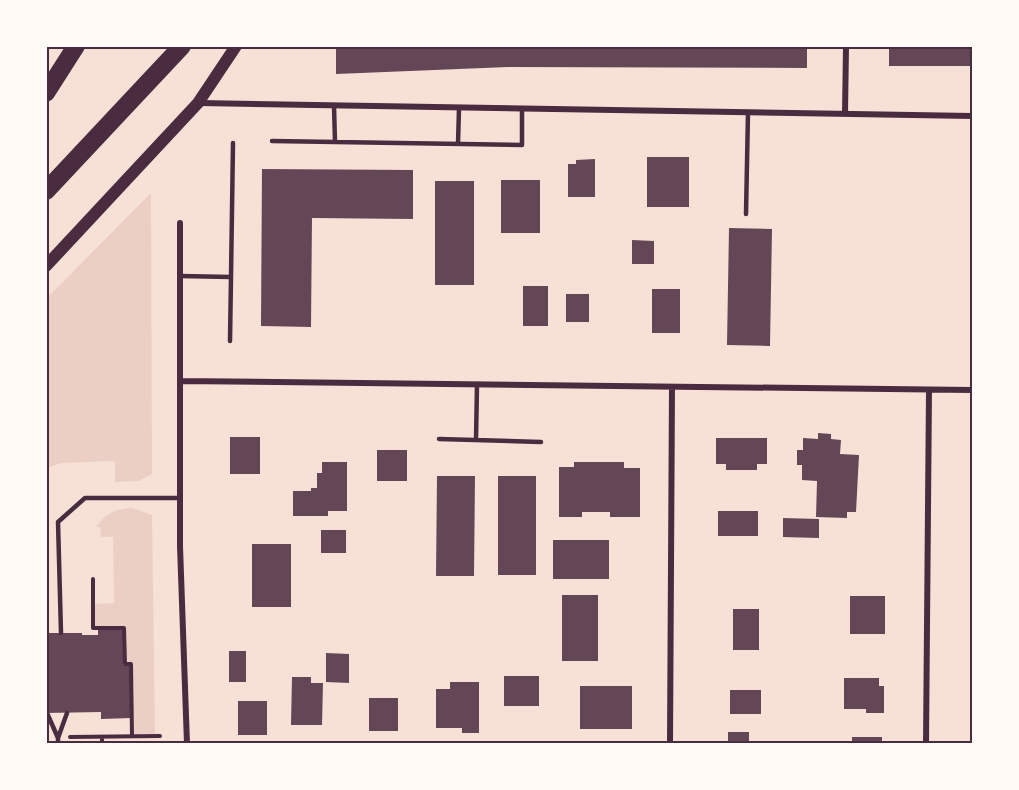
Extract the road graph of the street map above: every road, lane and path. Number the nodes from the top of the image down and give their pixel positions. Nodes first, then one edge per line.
1 (76, 46) edge
2 (182, 46) edge
3 (236, 46) edge
4 (846, 46) edge
5 (46, 93) edge
6 (198, 103) junction
7 (334, 106) junction
8 (459, 108) junction
9 (522, 109) junction
10 (748, 112) junction
11 (845, 114) junction
12 (972, 116) edge
13 (272, 141) dead end
14 (233, 142) dead end
15 (334, 142) junction
16 (458, 144) junction
17 (46, 191) edge
18 (746, 214) dead end
19 (180, 223) dead end
20 (46, 266) edge
21 (180, 276) junction
22 (231, 278) junction
23 (230, 341) dead end
24 (180, 381) junction
25 (477, 384) junction
26 (672, 387) junction
27 (929, 390) junction
28 (972, 390) edge
29 (439, 439) dead end
30 (476, 440) junction
31 (541, 442) dead end
32 (180, 498) junction
33 (93, 579) dead end
34 (60, 633) dead end
35 (47, 713) edge
36 (67, 713) dead end
37 (132, 736) junction
38 (160, 736) dead end
39 (102, 737) junction
40 (58, 741) edge
41 (102, 744) edge
42 (187, 744) edge
43 (670, 744) edge
44 (926, 744) edge

1 - 5 highway
2 - 17 highway
3 - 6 main road
4 - 11 street
6 - 7 street
6 - 20 main road
7 - 8 street
7 - 15 lane
8 - 9 street
8 - 16 lane
9 - 10 street
9 - 16 lane
10 - 11 street
10 - 18 lane
11 - 12 street
13 - 15 lane
14 - 22 lane
15 - 16 lane
19 - 21 street
21 - 22 lane
21 - 24 street
22 - 23 lane
24 - 25 street
24 - 32 street
25 - 26 street
25 - 30 lane
26 - 27 street
26 - 43 street
27 - 28 street
27 - 44 street
29 - 30 lane
30 - 31 lane
32 - 34 lane
32 - 42 street
33 - 37 path
35 - 40 lane
36 - 40 lane
37 - 38 path
37 - 39 path
39 - 40 path
39 - 41 path

